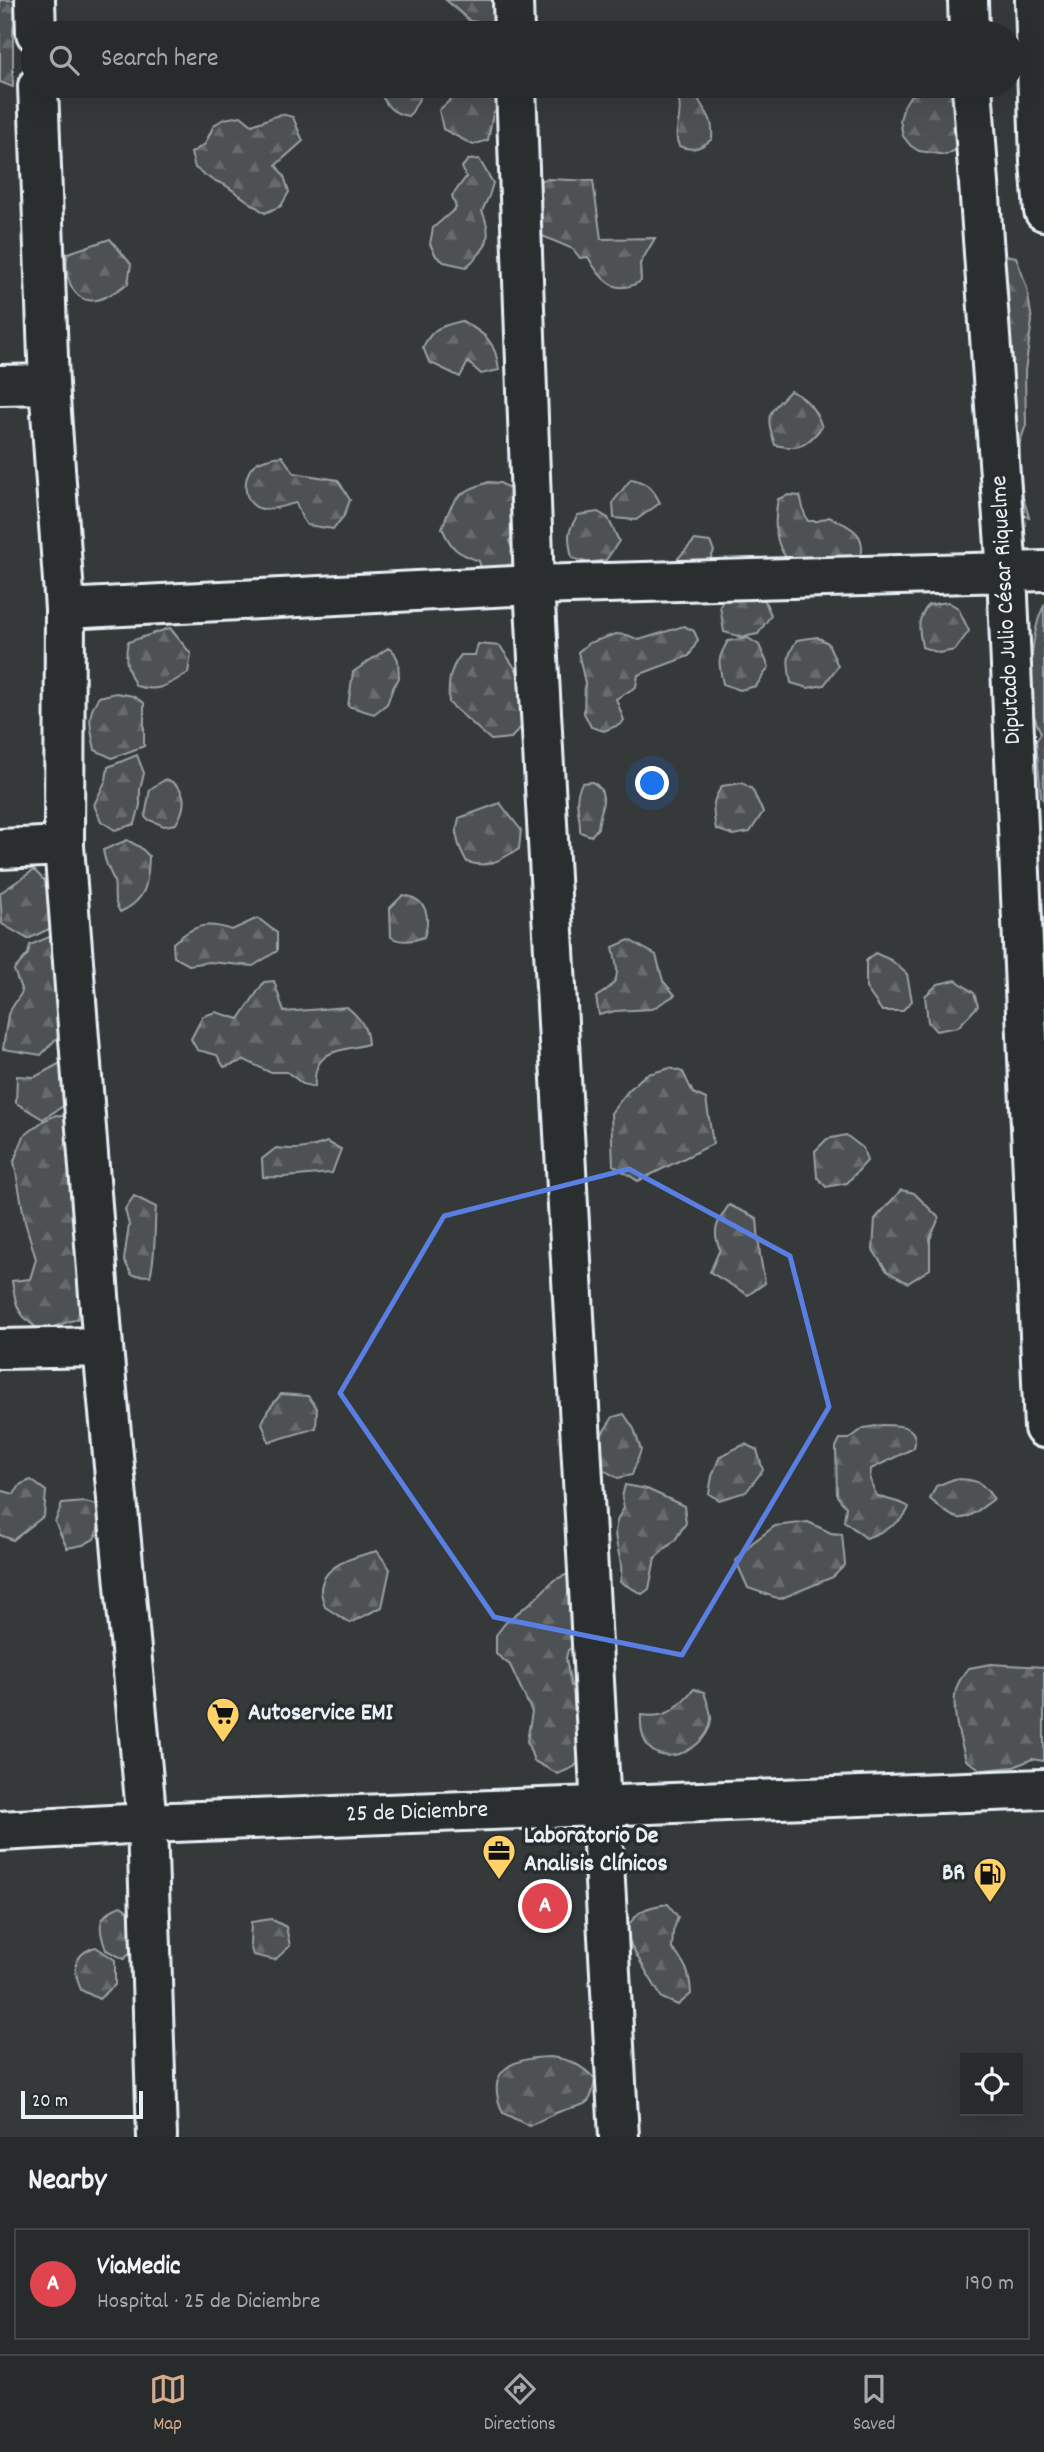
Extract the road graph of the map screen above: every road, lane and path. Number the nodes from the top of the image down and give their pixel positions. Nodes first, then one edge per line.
1 (35, 0) edge
2 (513, 0) edge
3 (968, 0) edge
4 (1034, 0) edge
5 (36, 21) edge
6 (514, 21) edge
7 (969, 21) edge
8 (1031, 50) edge
9 (38, 98) edge
10 (516, 98) edge
11 (973, 98) edge
12 (1044, 211) edge
13 (49, 384) junction
14 (0, 386) edge
15 (1044, 571) edge
16 (1007, 573) junction
17 (534, 585) junction
18 (65, 609) junction
19 (64, 846) junction
20 (0, 849) edge
21 (103, 1347) junction
22 (0, 1349) edge
23 (1044, 1428) edge
24 (1044, 1789) edge
25 (601, 1807) junction
26 (147, 1823) junction
27 (0, 1831) edge
28 (157, 2137) edge
29 (619, 2137) edge

1 - 5 street
2 - 6 street
3 - 7 street
4 - 8 street
8 - 12 street
9 - 13 street
10 - 17 street
11 - 16 street, Diputado Julio César Riquelme
13 - 14 street
13 - 18 street
15 - 16 street
16 - 17 street
16 - 23 street, Diputado Julio César Riquelme
17 - 18 street
17 - 25 street
18 - 19 street
19 - 20 street
19 - 21 street
21 - 22 street
21 - 26 street
24 - 25 street, 25 de Diciembre
25 - 26 street, 25 de Diciembre
25 - 29 street
26 - 27 street, 25 de Diciembre
26 - 28 street

